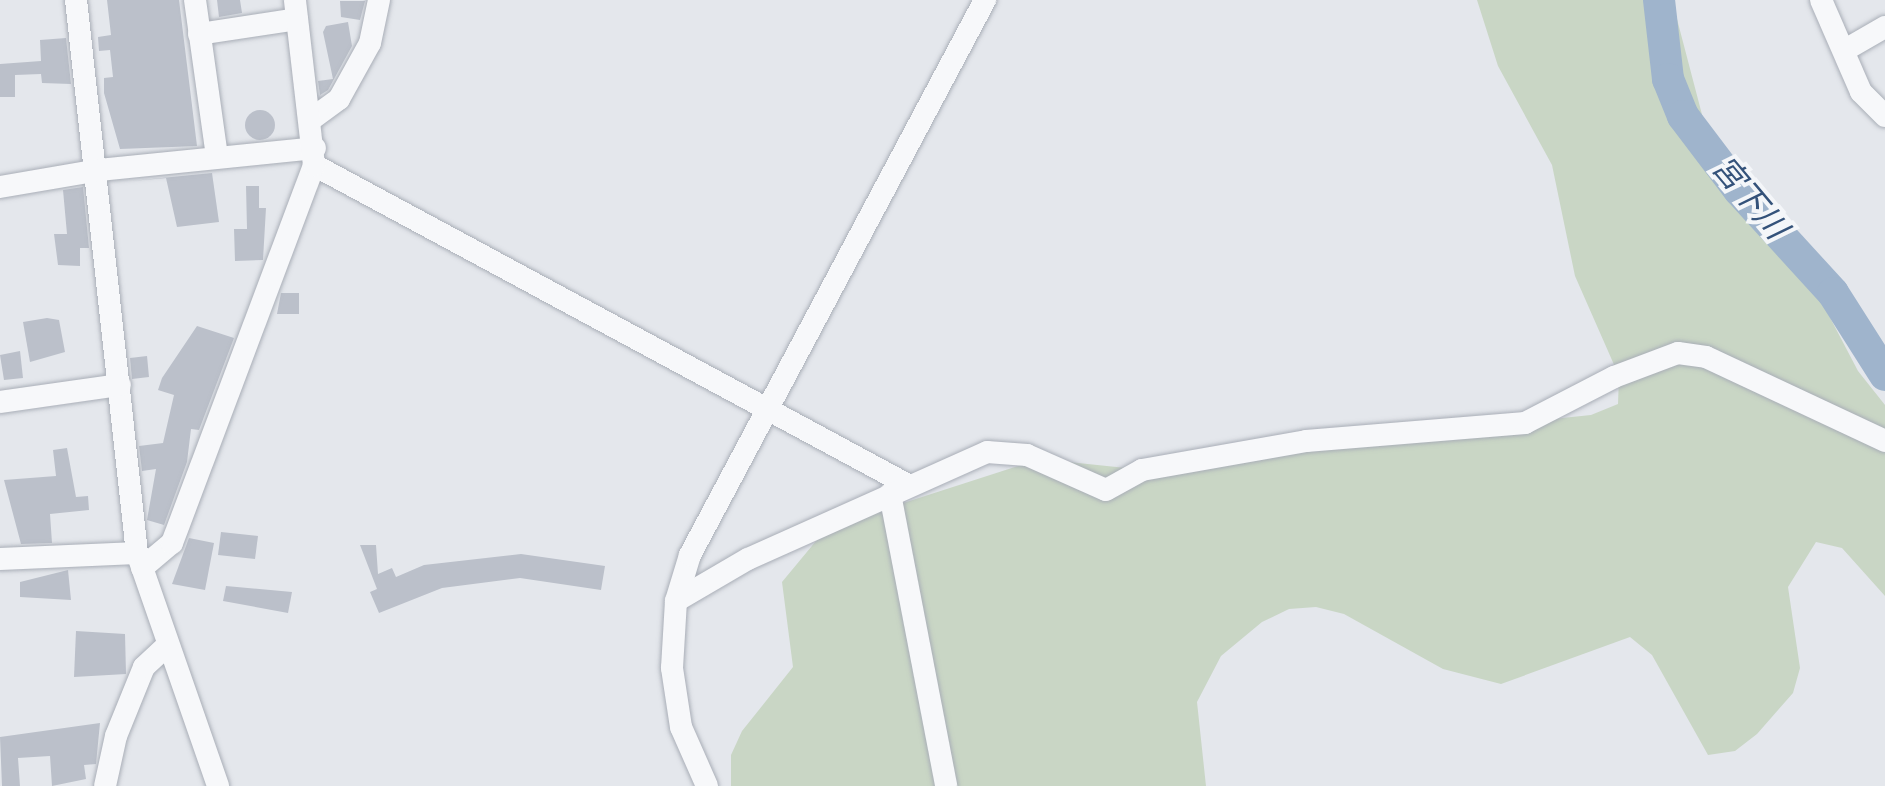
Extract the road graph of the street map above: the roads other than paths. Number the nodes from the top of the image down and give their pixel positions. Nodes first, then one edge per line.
1 (76, 0) edge
2 (195, 0) edge
3 (379, 0) edge
4 (985, 0) edge
5 (1821, 0) edge
6 (296, 10) edge
7 (1885, 27) edge
8 (199, 34) junction
9 (1845, 50) junction
10 (1885, 116) edge
11 (313, 118) junction
12 (315, 156) junction
13 (217, 157) junction
14 (99, 170) junction
15 (0, 187) edge
16 (120, 385) junction
17 (0, 402) edge
18 (767, 408) junction
19 (1885, 441) edge
20 (899, 489) junction
21 (0, 559) edge
22 (140, 560) junction
23 (676, 601) junction
24 (168, 645) junction
25 (105, 786) edge
26 (218, 786) edge
27 (707, 786) edge
28 (946, 786) edge

1 - 14 street
2 - 8 street
3 - 11 street
4 - 18 street
5 - 9 street
6 - 8 street
6 - 11 street
7 - 9 street
8 - 13 street
9 - 10 street
11 - 12 street
12 - 13 street
12 - 18 street
12 - 22 street
13 - 14 street
14 - 15 street
14 - 16 street
16 - 17 street
16 - 22 street
18 - 20 street
18 - 23 street
19 - 20 street
20 - 23 street
20 - 28 street
21 - 22 street
22 - 24 street
23 - 27 street
24 - 25 street
24 - 26 street

